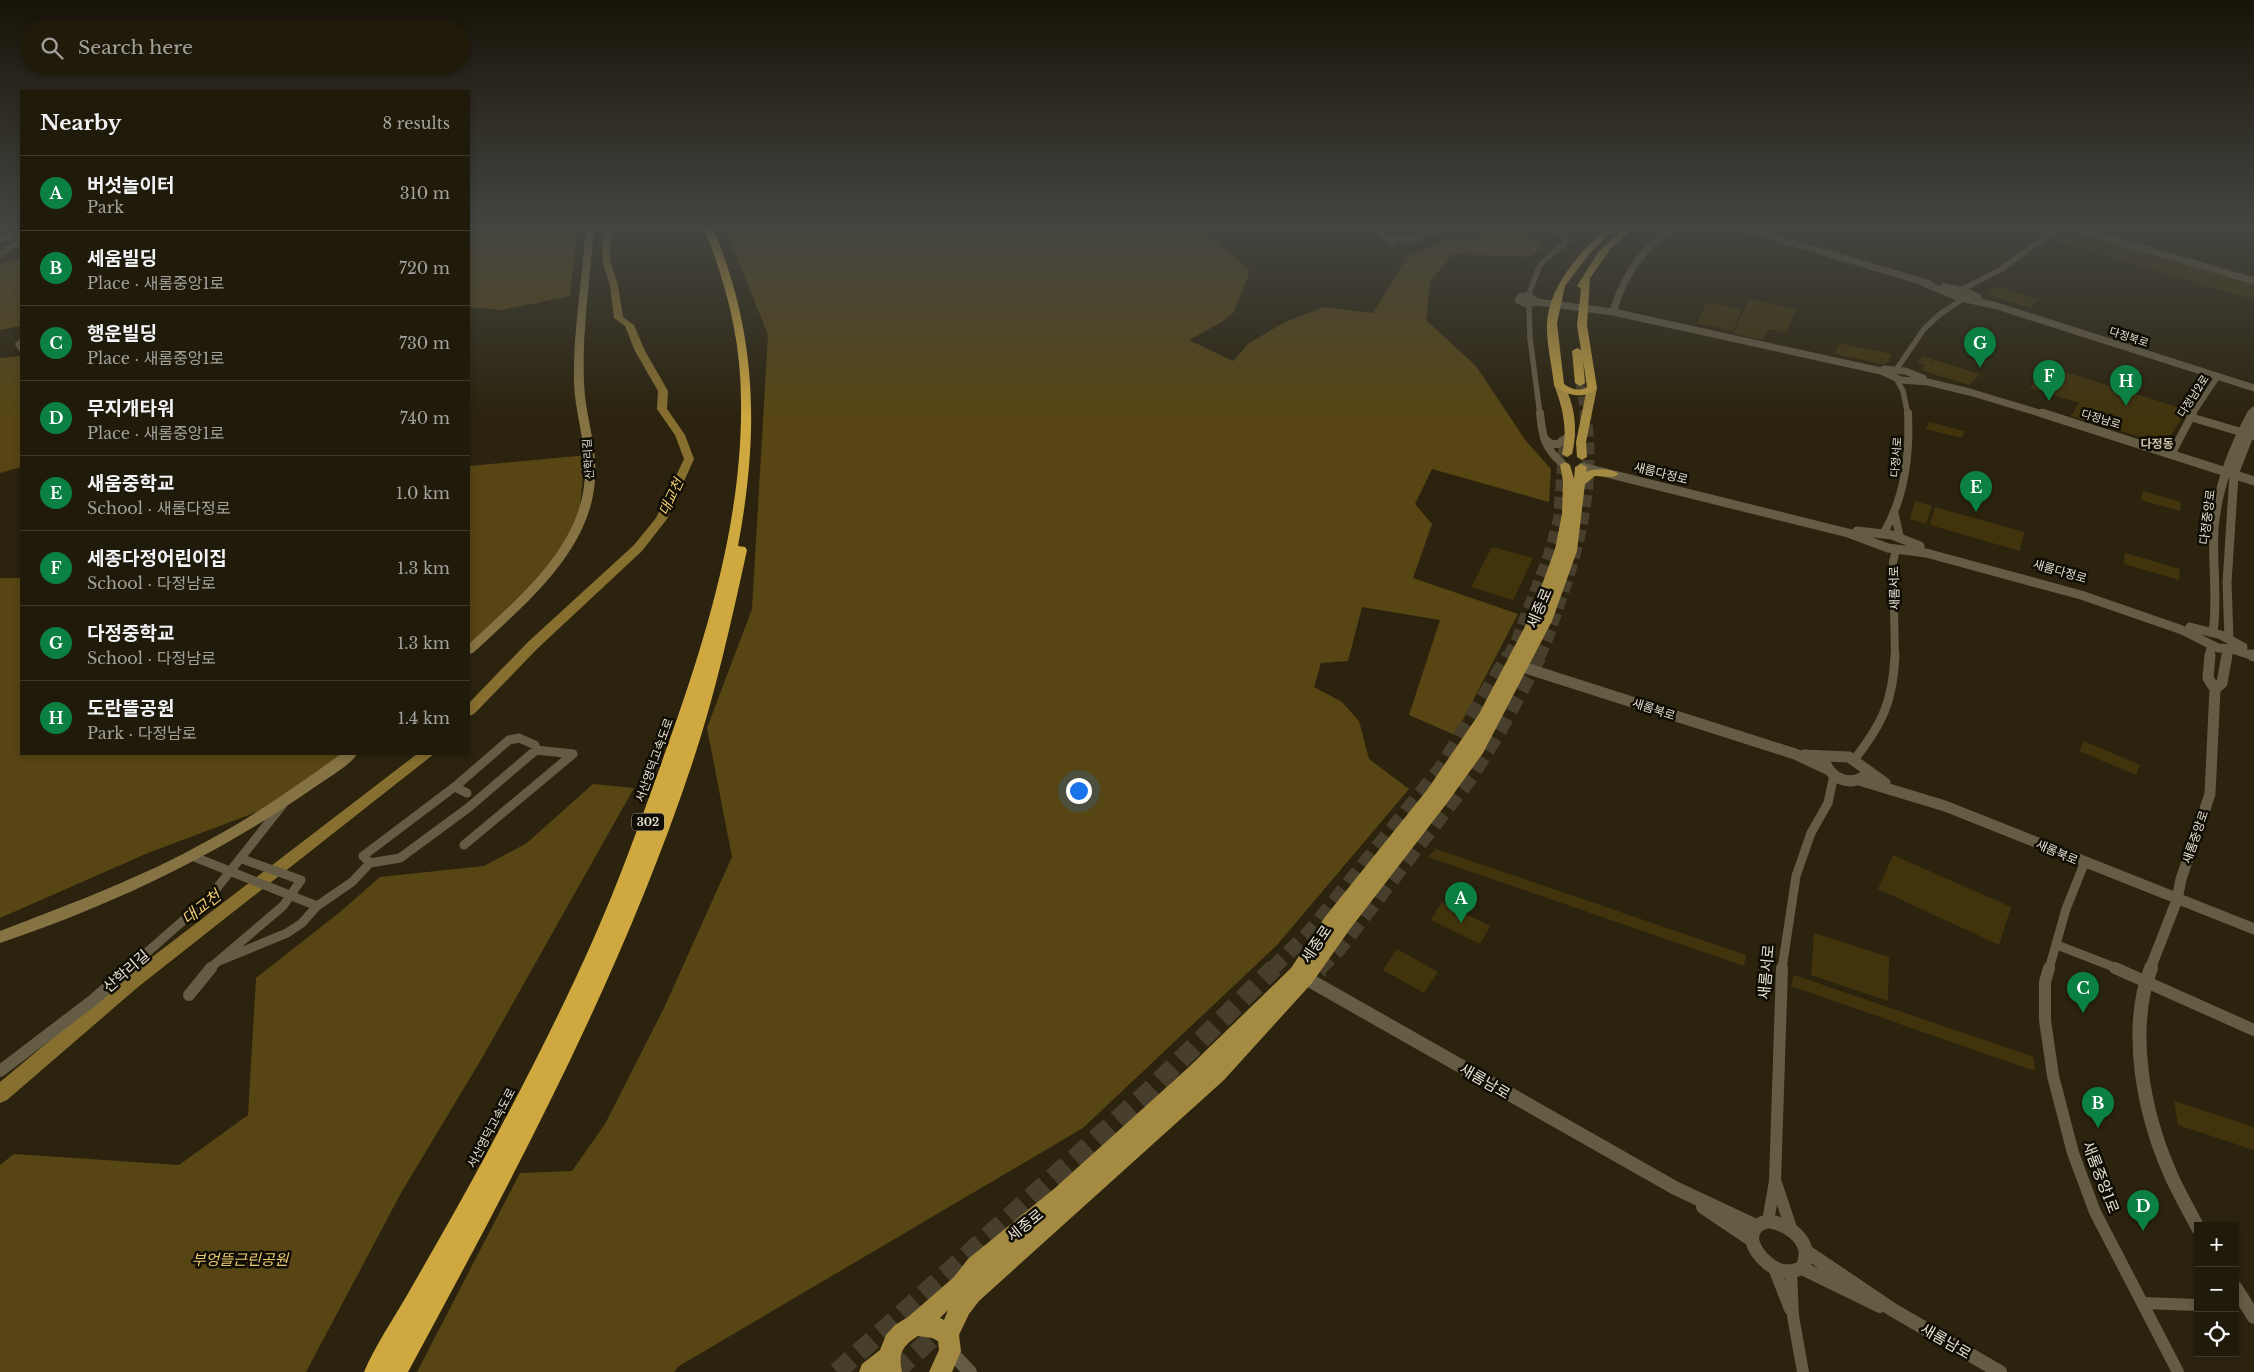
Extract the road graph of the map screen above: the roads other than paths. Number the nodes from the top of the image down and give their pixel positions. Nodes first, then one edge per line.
1 (585, 290) edge
2 (731, 290) edge
3 (741, 290) edge
4 (1530, 290) edge
5 (1560, 290) edge
6 (1581, 290) edge
7 (1585, 290) edge
8 (1619, 290) edge
9 (1948, 290) edge
10 (1961, 290) edge
11 (1972, 290) edge
12 (1955, 292) junction
13 (1528, 296) junction
14 (1969, 297) junction
15 (1537, 302) junction
16 (1530, 304) junction
17 (1954, 304) junction
18 (1613, 312) junction
19 (1907, 358) junction
20 (1894, 373) junction
21 (2218, 376) junction
22 (1913, 377) junction
23 (1563, 383) junction
24 (1580, 383) tunnel mouth
25 (1592, 388) junction
26 (2254, 388) edge
27 (1906, 399) junction
28 (2254, 410) edge
29 (2190, 417) junction
30 (2254, 424) edge
31 (2248, 434) edge
32 (1572, 435) junction
33 (1543, 436) junction
34 (2172, 453) junction
35 (1574, 461) junction
36 (2230, 472) junction
37 (1613, 474) junction
38 (2254, 481) edge
39 (1580, 482) junction
40 (1895, 515) junction
41 (1881, 539) junction
42 (1900, 544) junction
43 (1893, 562) junction
44 (2209, 638) junction
45 (2230, 645) junction
46 (470, 649) edge
47 (2254, 652) edge
48 (2254, 656) edge
49 (1518, 666) junction
50 (2215, 689) junction
51 (1865, 745) junction
52 (536, 750) junction
53 (1795, 754) junction
54 (349, 755) edge
55 (1829, 756) junction
56 (1844, 756) junction
57 (1854, 760) junction
58 (1863, 769) junction
59 (1835, 774) junction
60 (1859, 780) junction
61 (455, 787) junction
62 (1895, 788) junction
63 (467, 793) dead end
64 (285, 801) junction
65 (464, 845) dead end
66 (192, 856) junction
67 (242, 859) junction
68 (370, 863) junction
69 (2084, 864) junction
70 (218, 867) joint
71 (2177, 900) junction
72 (313, 903) junction
73 (2254, 929) edge
74 (0, 937) edge
75 (2057, 945) junction
76 (219, 961) junction
77 (1301, 975) junction
78 (2146, 980) junction
79 (189, 995) dead end
80 (2254, 1030) edge
81 (0, 1071) edge
82 (1775, 1181) junction
83 (2195, 1222) edge
84 (1791, 1228) junction
85 (1759, 1229) junction
86 (1807, 1252) junction
87 (1774, 1268) junction
88 (1797, 1270) junction
89 (2239, 1294) edge
90 (2143, 1302) junction
91 (2194, 1305) edge
92 (2248, 1309) edge
93 (1893, 1310) junction
94 (1793, 1316) junction
95 (916, 1325) junction
96 (949, 1343) junction
97 (890, 1365) edge
98 (376, 1372) edge
99 (395, 1372) edge
100 (870, 1372) edge
101 (940, 1372) edge
102 (970, 1372) edge
103 (1803, 1372) edge
104 (2000, 1372) edge
105 (2178, 1372) edge

1 - 46 main road, 산학리길
2 - 98 highway, 서산영덕고속도로 / 302
3 - 99 highway, 302
4 - 13 street
5 - 23 highway
6 - 24 highway
7 - 25 highway
8 - 18 street
9 - 12 street, 다정북로
10 - 12 street
11 - 14 street
12 - 14 street, 다정북로
12 - 17 street
13 - 15 street
13 - 16 street
14 - 17 street
14 - 21 street, 다정북로
15 - 16 street
15 - 18 street
16 - 33 street
17 - 19 street
18 - 20 street, 다정남로
19 - 20 street
19 - 22 street
20 - 22 street, 다정남로
20 - 27 street
21 - 26 street, 다정북로
21 - 29 street, 다정남2로
22 - 27 street
22 - 34 street, 다정남로
23 - 25 highway
23 - 32 main road, 세종로
25 - 35 main road, 세종로
27 - 40 street, 다정서로
28 - 31 street, 다정중앙로
29 - 31 street
29 - 34 street, 다정남2로
30 - 31 street, 다정중앙로
31 - 36 street, 다정중앙로
32 - 33 street
32 - 35 main road, 세종로
33 - 35 street
34 - 36 street, 다정남로
35 - 37 street, 새롬다정로
35 - 39 main road, 세종로
35 - 41 street, 새롬다정로
35 - 49 main road, 세종로
36 - 38 street, 다정남로
36 - 44 street, 다정중앙로
36 - 45 street, 다정중앙로
37 - 39 main road
37 - 41 street, 새롬다정로
39 - 49 main road, 세종로
40 - 41 street, 다정서로
40 - 42 street
41 - 42 street
41 - 42 street
41 - 43 street
42 - 43 street, 새롬서로
42 - 44 street, 새롬다정로
43 - 51 street, 새롬서로
44 - 45 street, 새롬다정로
44 - 50 street, 새롬중앙로
45 - 47 street
45 - 48 street
45 - 50 street, 새롬중앙로
49 - 53 street, 새롬북로
49 - 77 main road, 세종로
50 - 71 street, 새롬중앙로
51 - 56 street, 새롬서로
51 - 57 street
52 - 61 street
52 - 65 street
52 - 68 street
53 - 55 street, 새롬북로
53 - 59 street, 새롬북로
54 - 64 main road, 산학리길
55 - 56 street, 새롬북로
55 - 59 street
56 - 57 street
57 - 58 street
58 - 60 street
58 - 62 street
59 - 60 street, 새롬북로
59 - 82 street, 새롬서로
60 - 62 street, 새롬북로
61 - 63 street
61 - 68 street
62 - 69 street, 새롬북로
64 - 66 main road, 산학리길
64 - 67 street, 산학리길
66 - 70 street
66 - 74 main road, 산학리길
67 - 76 street
67 - 81 street, 산학리길
68 - 72 street
69 - 71 street, 새롬북로
69 - 75 street, 새롬중앙1로
70 - 72 street
71 - 73 street, 새롬북로
71 - 78 street, 새롬중앙로
72 - 76 street
75 - 78 street
75 - 90 street, 새롬중앙1로
76 - 79 street
77 - 85 street, 새롬남로
77 - 95 main road, 세종로
77 - 96 main road, 세종로
78 - 80 street
78 - 83 street, 새롬중앙로
82 - 84 street
82 - 85 street
84 - 85 street
84 - 86 street
85 - 87 street
86 - 88 street
86 - 93 street, 새롬남로
87 - 88 street
87 - 94 street
88 - 93 street, 새롬남로
88 - 94 street
89 - 92 street
90 - 91 street
90 - 105 street, 새롬중앙1로
93 - 104 street, 새롬남로
94 - 103 street
95 - 96 main road
95 - 97 main road, 세종로
96 - 101 main road, 세종로
96 - 102 street
97 - 100 main road, 세종로

